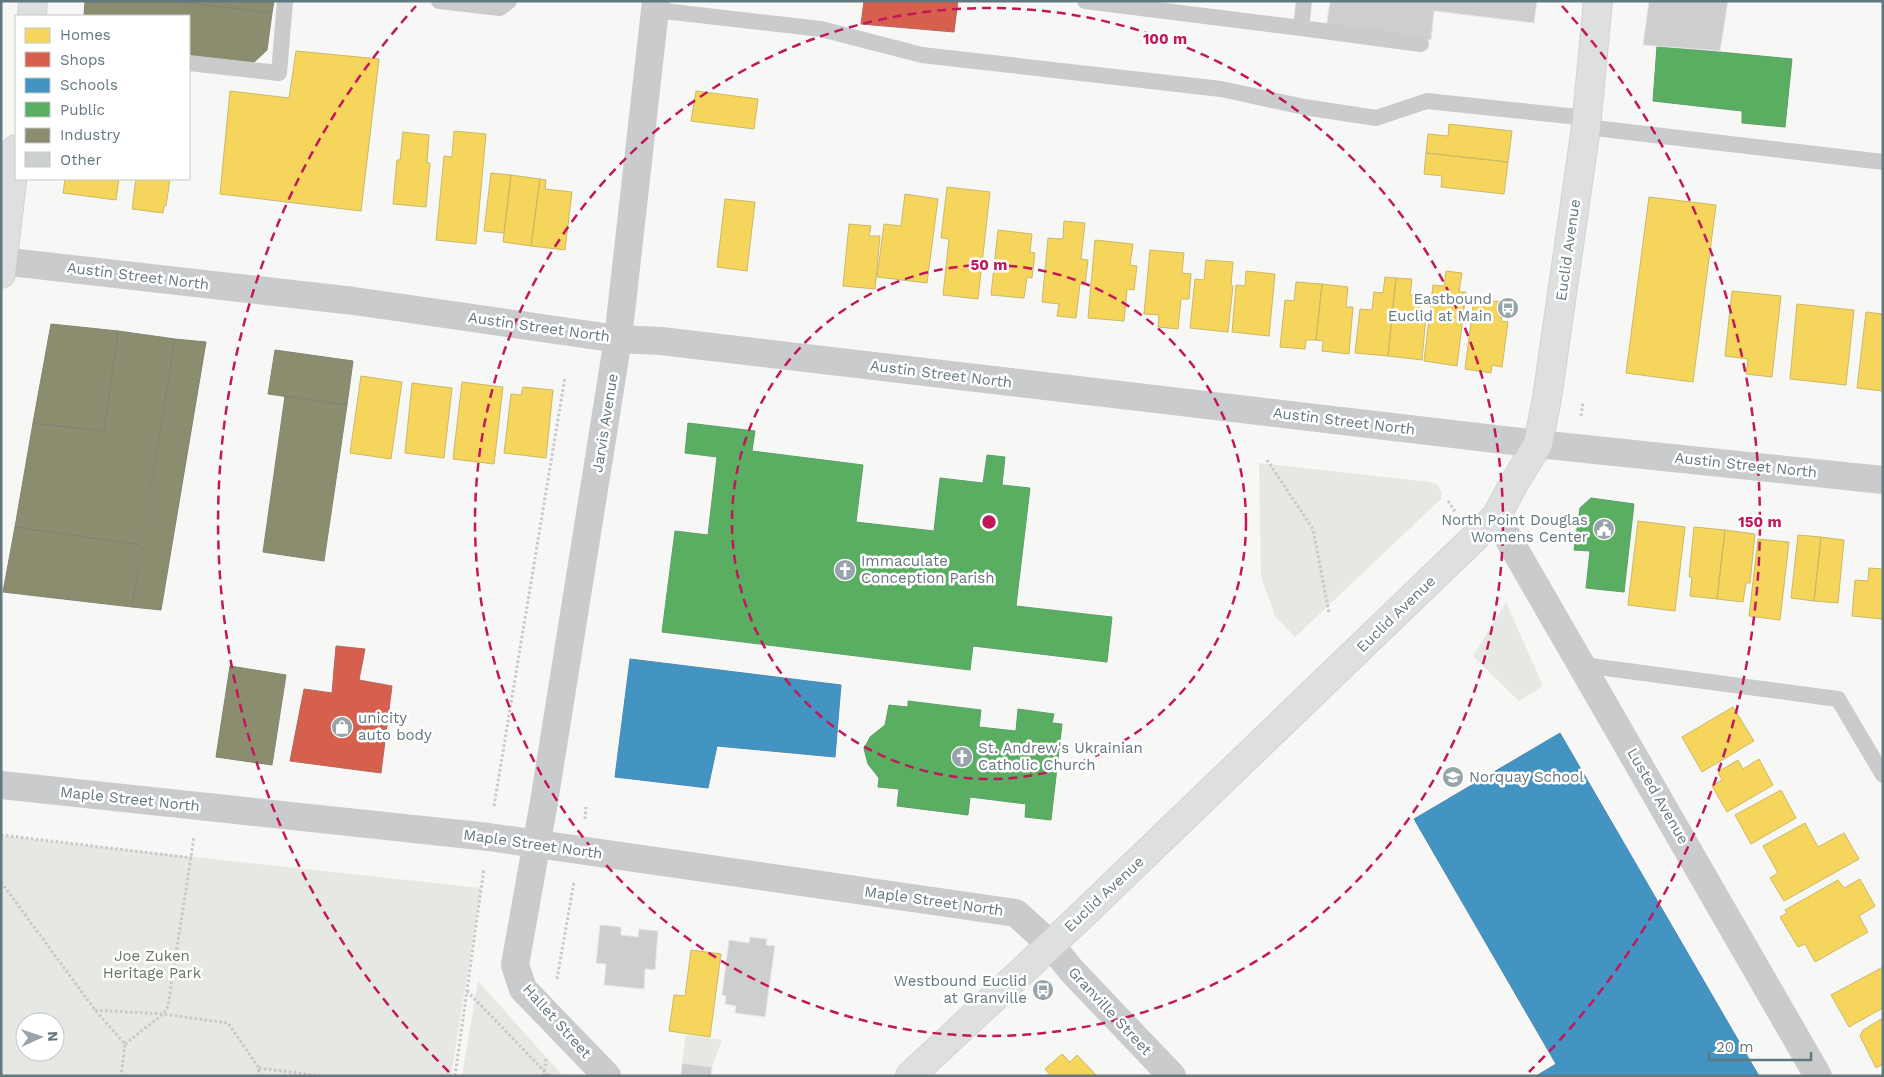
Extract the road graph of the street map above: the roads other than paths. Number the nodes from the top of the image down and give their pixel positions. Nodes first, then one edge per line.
1 (33, 1) edge
2 (285, 1) edge
3 (440, 1) edge
4 (509, 1) edge
5 (1085, 1) edge
6 (1304, 1) edge
7 (1598, 1) edge
8 (655, 6) edge
9 (32, 15) edge
10 (1301, 28) junction
11 (1421, 44) dead end
12 (190, 63) edge
13 (1586, 123) junction
14 (15, 157) edge
15 (1883, 162) edge
16 (2, 265) edge
17 (618, 339) junction
18 (1538, 444) junction
19 (1883, 480) edge
20 (1496, 518) junction
21 (1583, 665) junction
22 (1883, 775) edge
23 (1, 786) edge
24 (537, 843) junction
25 (1050, 944) junction
26 (607, 1076) edge
27 (910, 1076) edge
28 (1172, 1076) edge
29 (1818, 1076) edge

1 - 9 street
2 - 12 lane
3 - 4 lane
5 - 10 lane
6 - 10 lane
7 - 13 street, Euclid Avenue
8 - 13 lane
8 - 17 street, Jarvis Avenue
10 - 11 lane
13 - 15 lane
13 - 18 street, Euclid Avenue
14 - 16 street
16 - 17 street, Austin Street North
17 - 18 street, Austin Street North
17 - 24 street, Jarvis Avenue
18 - 19 street, Austin Street North
18 - 20 street, Euclid Avenue
20 - 21 street, Lusted Avenue
20 - 25 street, Euclid Avenue
21 - 22 lane
21 - 29 street, Lusted Avenue
23 - 24 street, Maple Street North
24 - 25 street, Maple Street North
24 - 26 street, Hallet Street
25 - 27 street, Euclid Avenue
25 - 28 street, Granville Street

